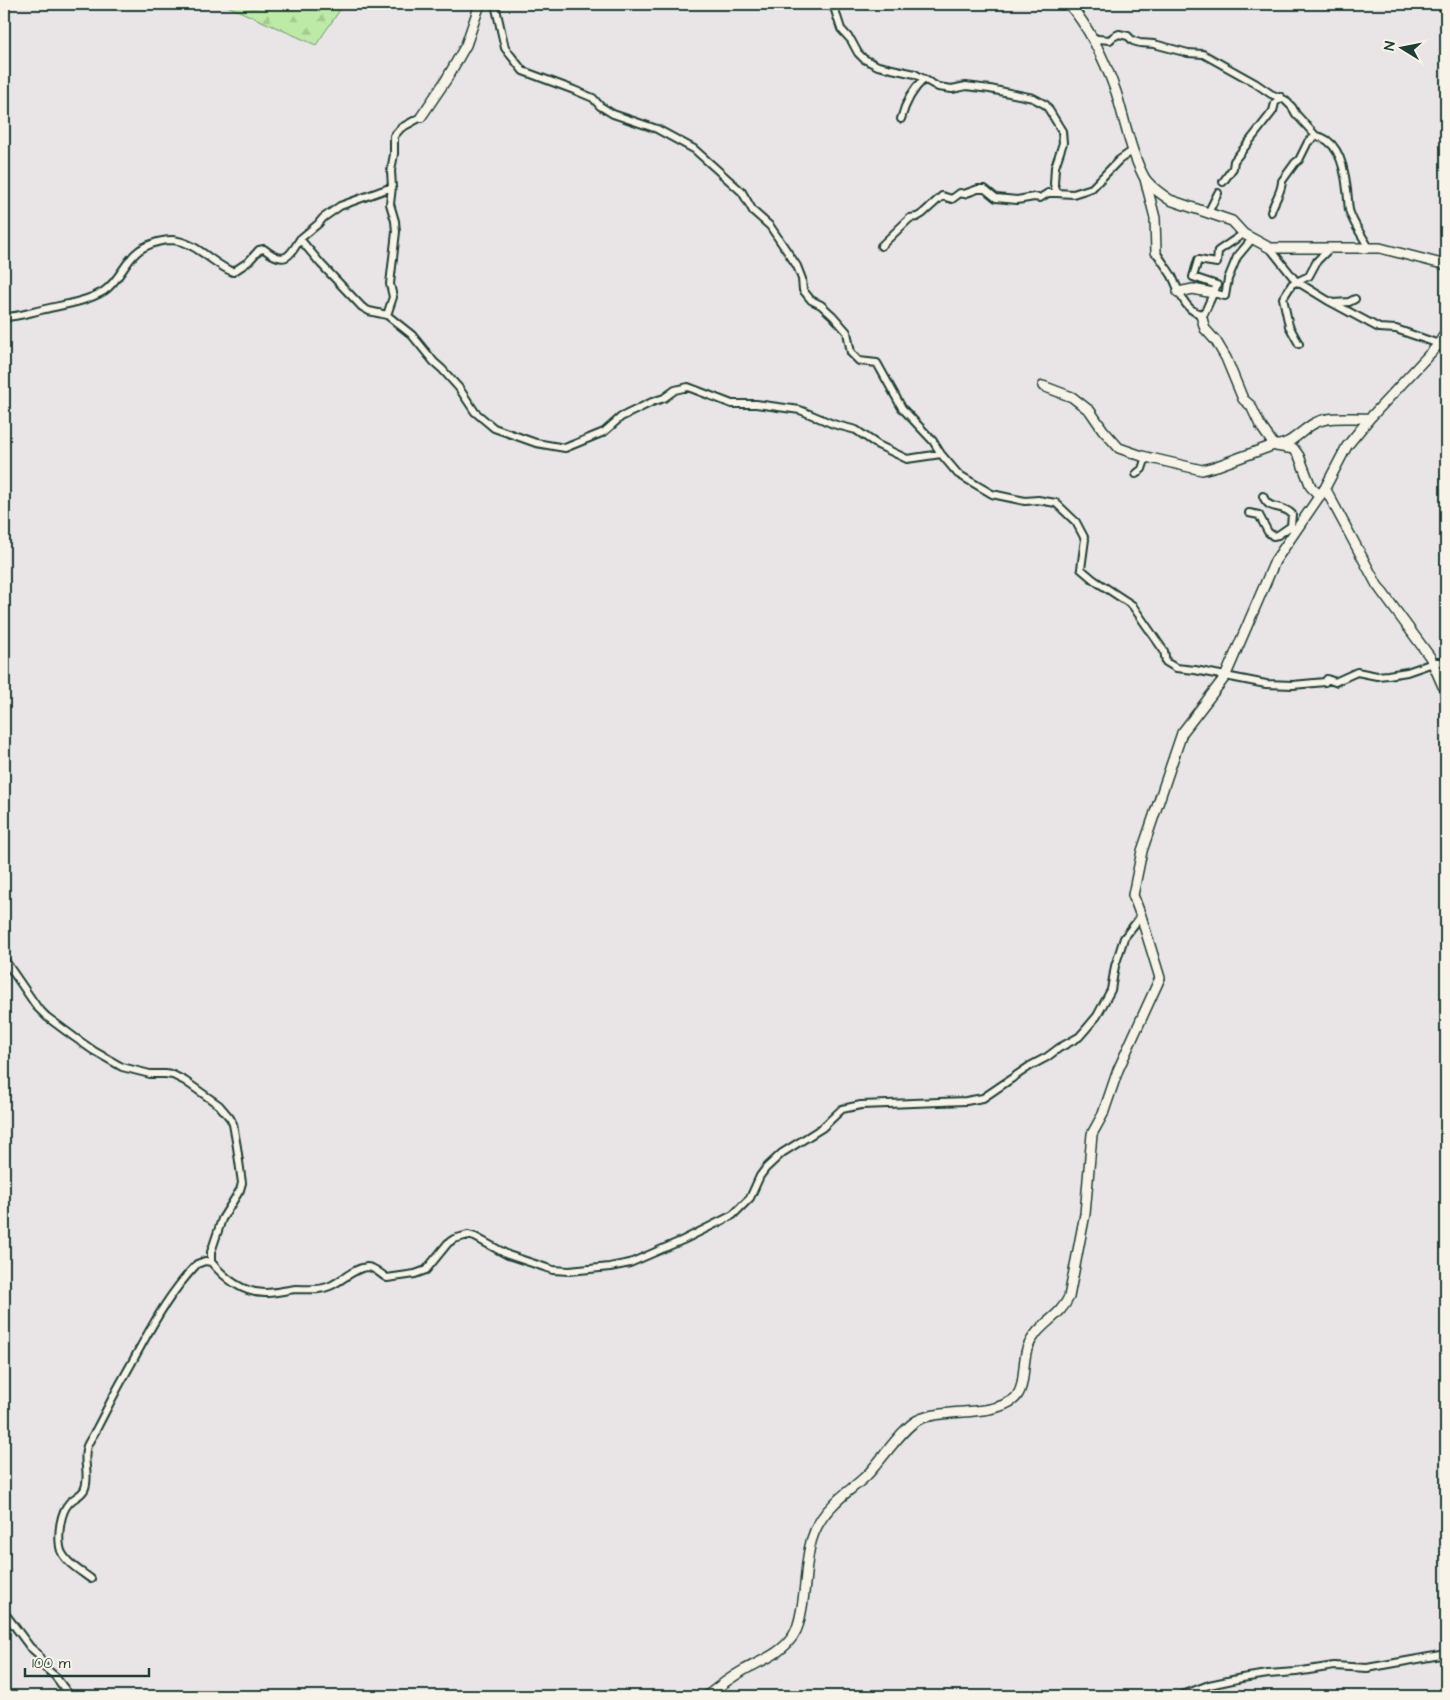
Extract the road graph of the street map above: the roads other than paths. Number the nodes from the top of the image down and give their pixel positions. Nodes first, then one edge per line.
1 (495, 4) edge
2 (833, 4) edge
3 (1069, 4) edge
4 (477, 5) edge
5 (1092, 37) junction
6 (924, 79) junction
7 (1281, 97) junction
8 (421, 117) joint
9 (901, 119) dead end
10 (1316, 136) junction
11 (1132, 151) junction
12 (1144, 178) junction
13 (1223, 182) dead end
14 (392, 187) junction
15 (1057, 193) junction
16 (1218, 193) dead end
17 (1271, 212) dead end
18 (1208, 213) junction
19 (1243, 234) junction
20 (300, 239) junction
21 (1252, 240) junction
22 (881, 246) dead end
23 (1269, 247) junction
24 (1330, 248) junction
25 (1369, 248) junction
26 (1156, 252) joint
27 (1446, 266) edge
28 (1296, 281) junction
29 (1178, 292) junction
30 (1213, 293) junction
31 (1355, 299) dead end
32 (1332, 303) junction
33 (386, 315) junction
34 (1201, 315) junction
35 (4, 317) edge
36 (1446, 331) edge
37 (1300, 344) dead end
38 (1439, 344) junction
39 (1043, 386) dead end
40 (1370, 418) junction
41 (1275, 445) junction
42 (941, 454) junction
43 (1146, 457) junction
44 (1136, 474) dead end
45 (1325, 488) junction
46 (1263, 496) dead end
47 (1320, 496) junction
48 (1249, 513) dead end
49 (1293, 529) junction
50 (1446, 662) edge
51 (1433, 664) junction
52 (1225, 677) junction
53 (1446, 694) edge
54 (1141, 916) junction
55 (4, 959) edge
56 (211, 1262) junction
57 (91, 1579) dead end
58 (4, 1612) edge
59 (1446, 1654) edge
60 (70, 1696) edge
61 (707, 1696) edge
62 (1180, 1696) edge

1 - 42 street
2 - 6 street
3 - 5 street
4 - 8 street
5 - 7 street
5 - 11 street
6 - 9 street
6 - 15 street
7 - 10 street
7 - 13 street
8 - 14 street
10 - 17 street
10 - 25 street
11 - 12 street
11 - 15 street
12 - 18 street
12 - 26 street
14 - 20 street
14 - 33 street
15 - 22 street
16 - 18 street
18 - 19 street
19 - 21 street
19 - 30 street
20 - 33 street
20 - 35 street
21 - 23 street
21 - 30 street
23 - 24 street
23 - 28 street
24 - 25 street
24 - 28 street
25 - 27 street
26 - 29 street
28 - 32 street
28 - 37 street
29 - 30 street
29 - 34 street
30 - 34 street
31 - 32 street
32 - 38 street
33 - 42 street
34 - 41 street
36 - 38 street
38 - 40 street
39 - 43 street
40 - 41 street
40 - 45 street
41 - 43 street
41 - 47 street
42 - 52 street
43 - 44 street
45 - 47 street
45 - 51 street
46 - 49 street
47 - 49 street
48 - 49 street
49 - 52 street
50 - 51 street
51 - 52 street
51 - 53 street
52 - 54 street
54 - 56 street
54 - 61 street
55 - 56 street
56 - 57 street
58 - 60 street
59 - 62 street

